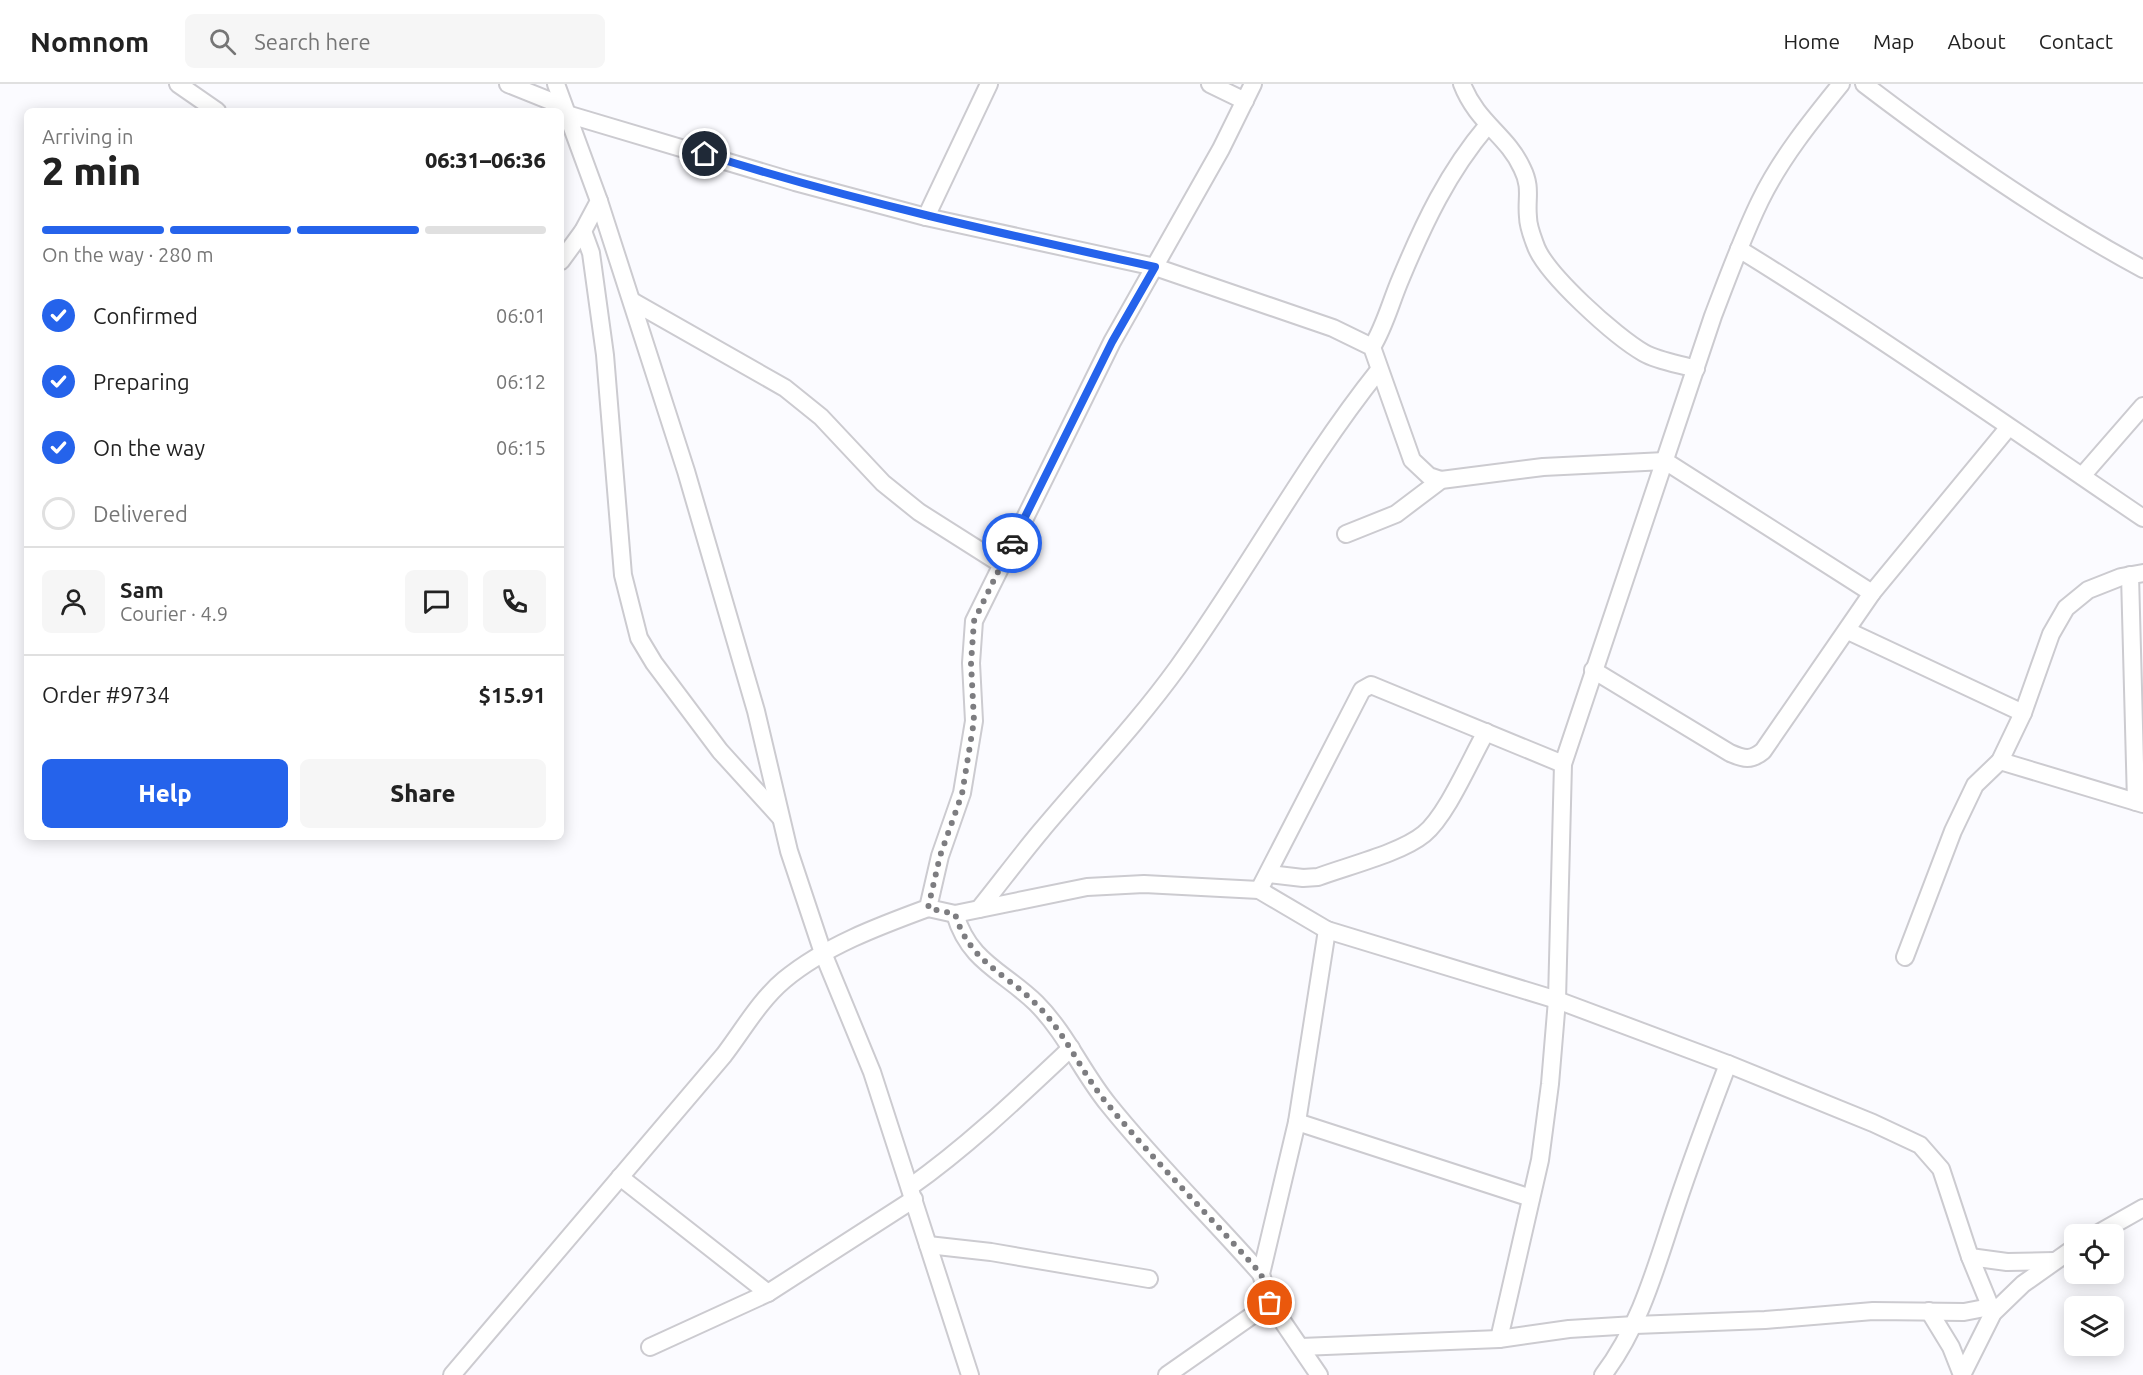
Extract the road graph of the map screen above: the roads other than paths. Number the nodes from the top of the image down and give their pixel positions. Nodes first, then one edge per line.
1 (178, 84) edge
2 (508, 84) edge
3 (556, 84) edge
4 (989, 84) edge
5 (1210, 84) edge
6 (1253, 84) edge
7 (1462, 84) edge
8 (1841, 84) edge
9 (1864, 84) edge
10 (1245, 101) junction
11 (213, 108) edge
12 (560, 108) edge
13 (566, 111) junction
14 (1487, 126) junction
15 (599, 201) junction
16 (927, 217) junction
17 (583, 231) junction
18 (1739, 249) junction
19 (564, 257) edge
20 (1155, 267) junction
21 (2143, 269) edge
22 (632, 301) junction
23 (1372, 347) junction
24 (1696, 369) junction
25 (1379, 370) junction
26 (2143, 406) edge
27 (2008, 428) junction
28 (1665, 461) junction
29 (2082, 476) junction
30 (1441, 480) junction
31 (2143, 518) edge
32 (1346, 534) dead end
33 (1001, 564) junction
34 (2136, 574) edge
35 (1872, 593) junction
36 (1848, 631) junction
37 (1593, 670) junction
38 (2023, 712) junction
39 (1486, 732) junction
40 (2000, 761) junction
41 (1563, 764) junction
42 (2140, 803) edge
43 (781, 818) junction
44 (1269, 874) junction
45 (1259, 890) junction
46 (928, 908) junction
47 (979, 909) junction
48 (955, 914) junction
49 (1327, 930) junction
50 (823, 953) junction
51 (1905, 957) dead end
52 (1557, 1000) junction
53 (1071, 1048) junction
54 (1728, 1064) junction
55 (1297, 1122) junction
56 (620, 1177) junction
57 (912, 1193) junction
58 (1531, 1198) junction
59 (2143, 1208) edge
60 (2115, 1224) edge
61 (928, 1245) junction
62 (2064, 1254) edge
63 (1970, 1257) junction
64 (2054, 1261) junction
65 (1261, 1274) junction
66 (1149, 1279) dead end
67 (768, 1293) junction
68 (1270, 1303) junction
69 (1991, 1310) junction
70 (1929, 1311) junction
71 (1635, 1325) junction
72 (1499, 1339) junction
73 (650, 1347) dead end
74 (1301, 1347) junction
75 (452, 1375) edge
76 (970, 1375) edge
77 (1167, 1375) edge
78 (1319, 1375) edge
79 (1603, 1375) edge

1 - 11 street
2 - 12 street
3 - 13 street
4 - 16 street
5 - 10 street
6 - 10 street
7 - 14 street
8 - 18 street
9 - 21 street
10 - 20 street
13 - 15 street
13 - 16 street
14 - 23 street
14 - 24 street
15 - 17 street
15 - 22 street
16 - 20 street
17 - 19 street
17 - 43 street
18 - 24 street
18 - 27 street
20 - 23 street
20 - 33 street
22 - 33 street
22 - 43 street
23 - 25 street
24 - 28 street
25 - 30 street
25 - 47 street
26 - 29 street
27 - 29 street
27 - 35 street
28 - 30 street
28 - 35 street
28 - 37 street
29 - 31 street
30 - 32 street
33 - 46 street
34 - 38 street
34 - 42 street
35 - 36 street
36 - 37 street
36 - 38 street
37 - 41 street
38 - 40 street
39 - 41 street
39 - 44 street
39 - 44 street
40 - 42 street
40 - 51 street
41 - 52 street
43 - 50 street
44 - 45 street
45 - 47 street
45 - 49 street
46 - 48 street
46 - 50 street
47 - 48 street
48 - 53 street
49 - 52 street
49 - 55 street
50 - 56 street
50 - 57 street
52 - 54 street
52 - 58 street
53 - 57 street
53 - 65 street
54 - 63 street
54 - 71 street
55 - 58 street
55 - 65 street
56 - 67 street
56 - 75 street
57 - 61 street
57 - 67 street
58 - 72 street
59 - 60 street
61 - 66 street
61 - 76 street
62 - 64 street
63 - 64 street
63 - 69 street
64 - 69 street
65 - 68 street
67 - 73 street
68 - 74 street
68 - 77 street
69 - 70 street
69 - 70 street
70 - 71 street
71 - 72 street
71 - 79 street
72 - 74 street
74 - 78 street

